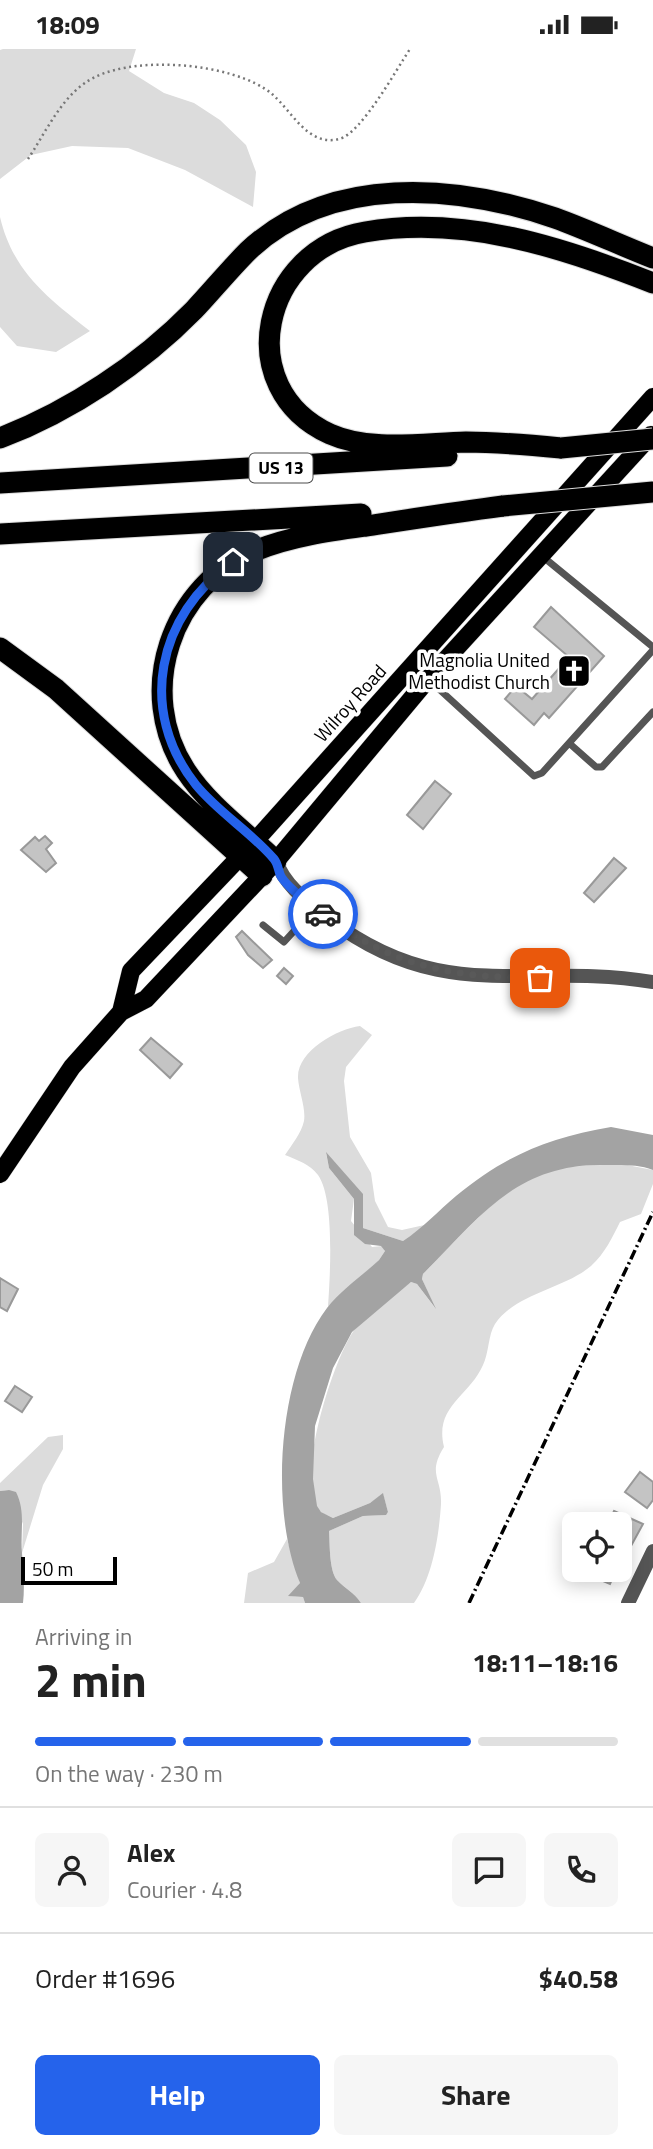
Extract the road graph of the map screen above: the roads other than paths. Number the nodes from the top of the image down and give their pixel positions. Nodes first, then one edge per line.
1 (653, 258) edge
2 (653, 283) edge
3 (653, 397) edge
4 (653, 433) edge
5 (0, 438) edge
6 (653, 439) edge
7 (561, 447) junction
8 (0, 483) edge
9 (653, 492) edge
10 (503, 506) junction
11 (0, 534) edge
12 (541, 555) junction
13 (0, 648) edge
14 (653, 649) edge
15 (428, 679) junction
16 (653, 712) edge
17 (569, 743) junction
18 (248, 848) junction
19 (273, 872) junction
20 (315, 908) junction
21 (263, 925) dead end
22 (653, 982) edge
23 (121, 1012) junction
24 (0, 1174) edge
25 (653, 1552) edge
26 (628, 1603) edge

1 - 5 highway
2 - 7 highway
3 - 18 main road, Wilroy Road
4 - 12 main road, Wilroy Road
6 - 7 highway, US 13, bridge
7 - 8 highway, US 13
9 - 10 highway, bridge
10 - 11 highway
10 - 18 highway
12 - 14 lane
12 - 15 main road, Wilroy Road
13 - 18 highway
14 - 17 lane
15 - 17 lane
15 - 19 main road, Wilroy Road
16 - 17 lane
18 - 19 highway
18 - 23 main road, Wilroy Road
19 - 20 street
19 - 23 main road, Wilroy Road
20 - 21 lane
20 - 22 street
23 - 24 main road, Wilroy Road
25 - 26 street

